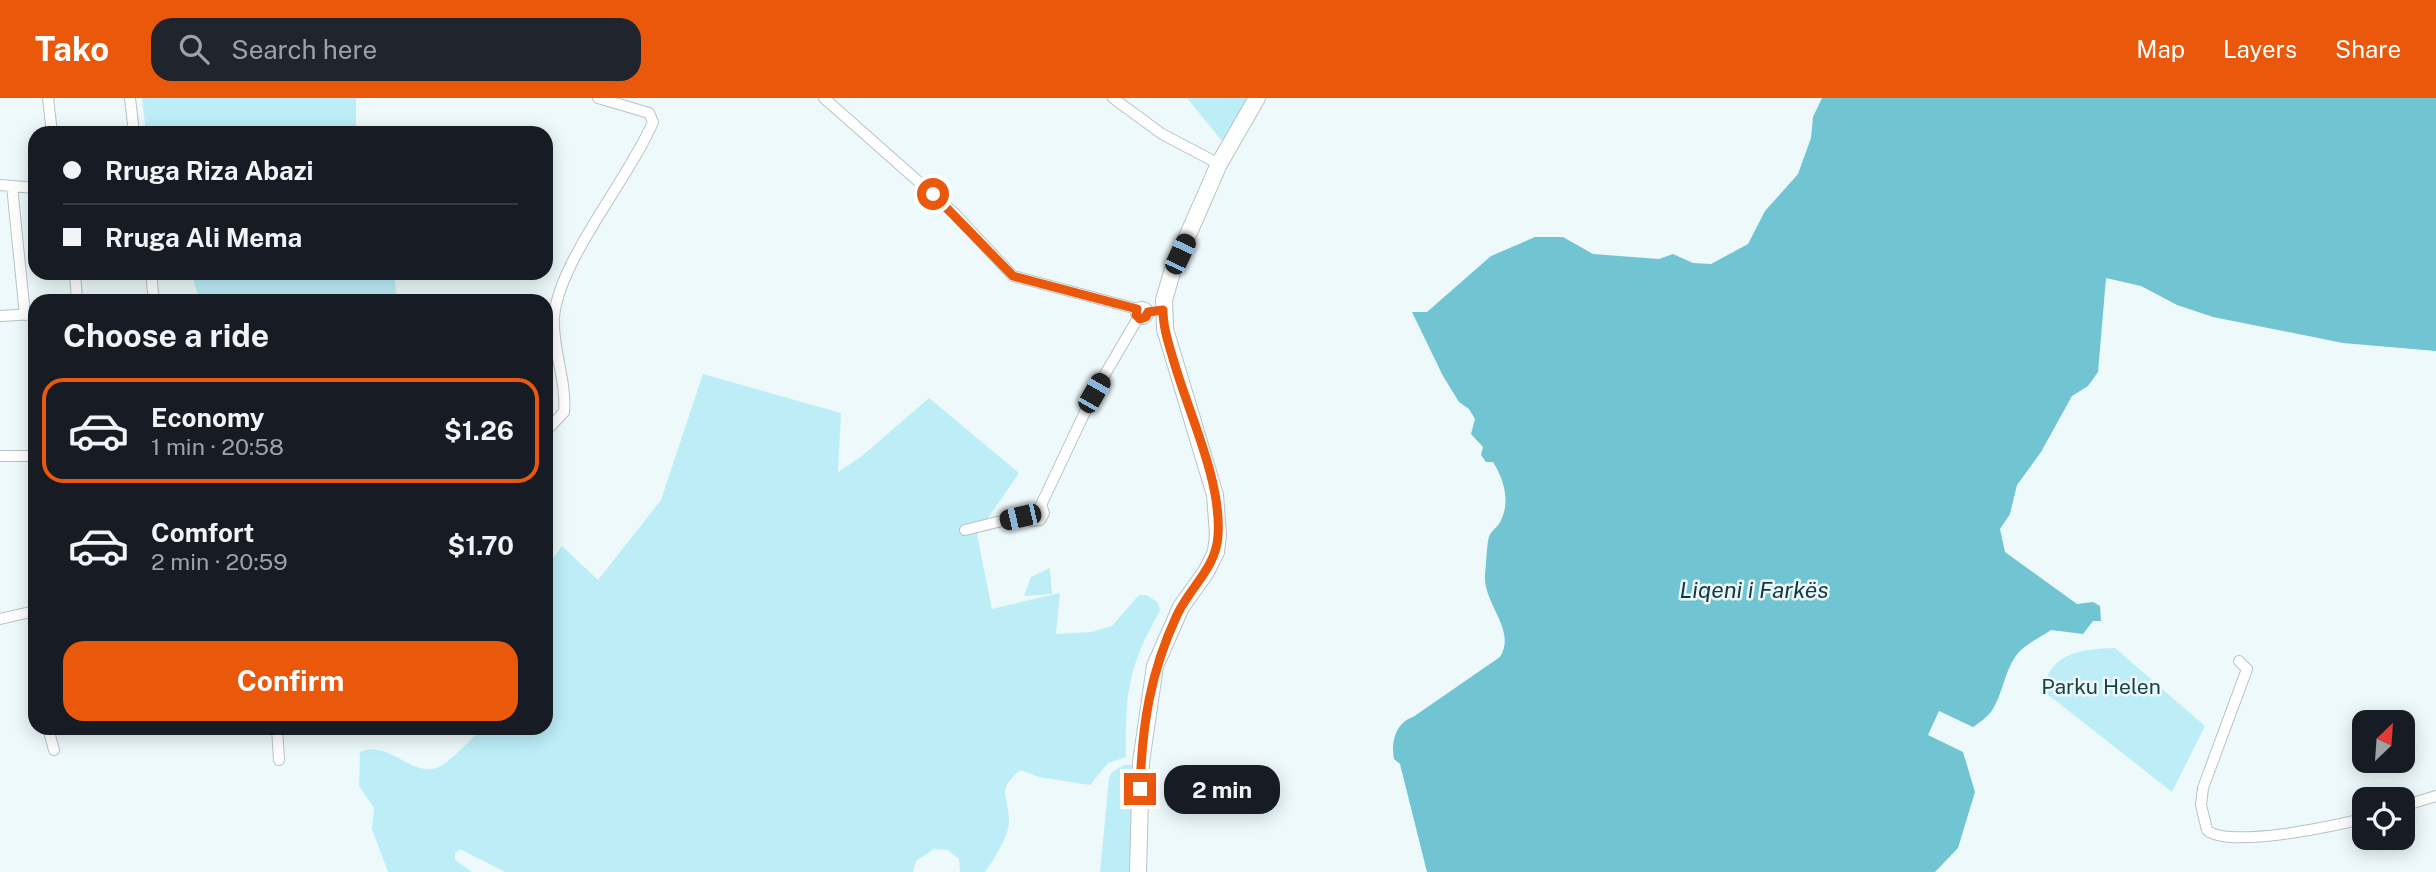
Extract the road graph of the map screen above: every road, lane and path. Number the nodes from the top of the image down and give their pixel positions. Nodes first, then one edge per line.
1 (48, 98) edge
2 (130, 98) edge
3 (598, 98) edge
4 (824, 98) edge
5 (1113, 98) edge
6 (1257, 98) edge
7 (51, 126) edge
8 (133, 126) edge
9 (1219, 164) junction
10 (6, 185) edge
11 (28, 187) edge
12 (28, 303) edge
13 (553, 306) edge
14 (1147, 312) junction
15 (28, 314) edge
16 (0, 316) edge
17 (553, 326) edge
18 (553, 424) edge
19 (0, 456) edge
20 (28, 456) edge
21 (965, 530) dead end
22 (28, 612) edge
23 (0, 618) edge
24 (2239, 661) dead end
25 (50, 735) edge
26 (278, 735) edge
27 (54, 750) dead end
28 (279, 760) dead end
29 (2436, 796) edge
30 (2415, 802) edge
31 (2352, 822) edge
32 (1138, 872) edge

1 - 7 street
2 - 8 street
3 - 13 street
4 - 14 street
5 - 9 street
6 - 9 street
9 - 14 street
10 - 11 street
10 - 12 street
14 - 21 street
14 - 32 street
15 - 16 street
17 - 18 street
19 - 20 street
22 - 23 street
24 - 31 street
25 - 27 street
26 - 28 street
29 - 30 street

